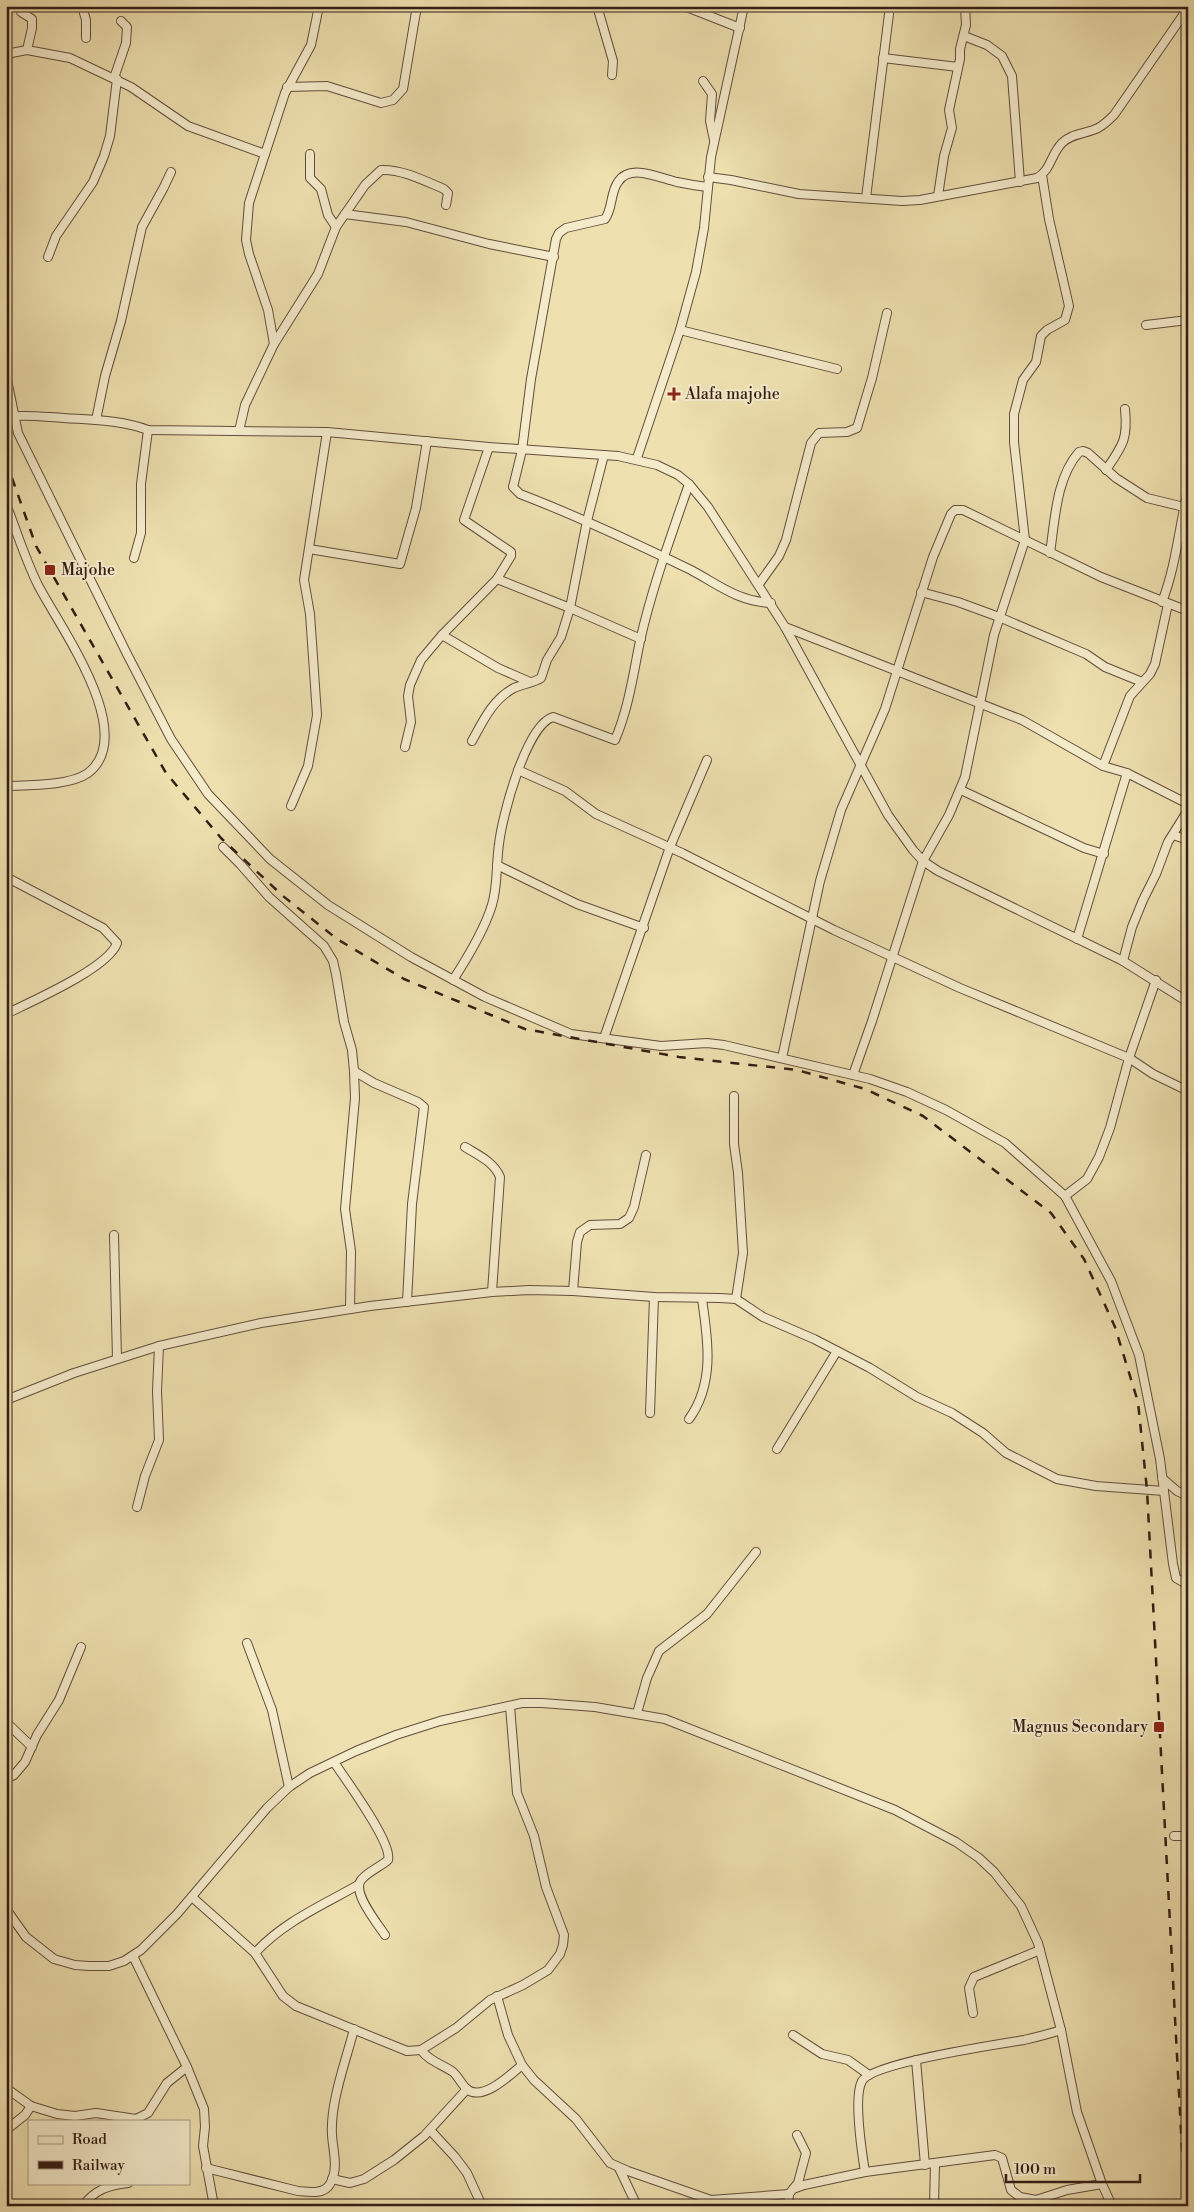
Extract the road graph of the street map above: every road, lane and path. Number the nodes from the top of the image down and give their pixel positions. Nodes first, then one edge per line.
1 (20, 6) edge
2 (82, 6) edge
3 (319, 6) edge
4 (418, 6) edge
5 (597, 6) edge
6 (684, 6) edge
7 (744, 6) edge
8 (890, 6) edge
9 (965, 6) edge
10 (1188, 8) edge
11 (122, 21) dead end
12 (740, 28) junction
13 (964, 36) junction
14 (86, 38) dead end
15 (27, 50) junction
16 (6, 54) edge
17 (883, 58) junction
18 (958, 67) junction
19 (612, 75) dead end
20 (116, 78) junction
21 (703, 80) dead end
22 (287, 87) junction
23 (715, 142) junction
24 (265, 154) junction
25 (310, 154) dead end
26 (171, 172) dead end
27 (1042, 175) junction
28 (708, 177) junction
29 (1020, 182) junction
30 (708, 187) junction
31 (938, 196) junction
32 (866, 198) junction
33 (446, 205) dead end
34 (345, 214) junction
35 (336, 227) junction
36 (48, 257) dead end
37 (554, 257) junction
38 (886, 313) dead end
39 (1188, 320) edge
40 (1146, 325) dead end
41 (680, 330) junction
42 (274, 344) junction
43 (837, 369) dead end
44 (6, 375) edge
45 (1125, 409) dead end
46 (10, 417) edge
47 (96, 420) junction
48 (148, 430) junction
49 (239, 431) junction
50 (327, 432) junction
51 (426, 442) junction
52 (489, 448) junction
53 (522, 450) junction
54 (604, 455) junction
55 (636, 458) junction
56 (1106, 470) junction
57 (689, 484) junction
58 (1188, 490) edge
59 (6, 504) edge
60 (1184, 507) junction
61 (587, 522) junction
62 (1025, 540) junction
63 (309, 549) junction
64 (1050, 553) junction
65 (134, 558) dead end
66 (664, 558) junction
67 (497, 579) junction
68 (759, 584) junction
69 (921, 592) junction
70 (770, 603) junction
71 (1165, 603) junction
72 (570, 608) junction
73 (1188, 611) edge
74 (999, 617) junction
75 (785, 627) junction
76 (442, 635) junction
77 (640, 640) junction
78 (897, 671) junction
79 (530, 682) junction
80 (1142, 682) junction
81 (979, 703) junction
82 (472, 741) dead end
83 (405, 747) dead end
84 (706, 760) dead end
85 (861, 765) junction
86 (1103, 766) junction
87 (518, 770) junction
88 (1127, 773) junction
89 (6, 786) edge
90 (961, 790) junction
91 (1188, 804) edge
92 (291, 806) dead end
93 (1188, 810) edge
94 (1173, 835) junction
95 (1188, 840) edge
96 (223, 847) dead end
97 (670, 847) junction
98 (1104, 854) junction
99 (923, 861) junction
100 (497, 865) junction
101 (6, 877) edge
102 (812, 919) junction
103 (644, 928) junction
104 (1077, 939) junction
105 (893, 956) junction
106 (1123, 962) junction
107 (453, 980) junction
108 (1156, 980) junction
109 (1188, 1002) edge
110 (6, 1014) edge
111 (604, 1038) junction
112 (782, 1058) junction
113 (1129, 1058) junction
114 (354, 1071) junction
115 (853, 1075) junction
116 (1188, 1091) edge
117 (734, 1096) dead end
118 (465, 1147) dead end
119 (646, 1155) dead end
120 (1065, 1196) junction
121 (114, 1236) dead end
122 (573, 1291) junction
123 (492, 1292) junction
124 (654, 1298) junction
125 (702, 1299) junction
126 (736, 1299) junction
127 (407, 1302) junction
128 (350, 1310) junction
129 (159, 1346) junction
130 (837, 1351) junction
131 (117, 1359) junction
132 (6, 1400) edge
133 (650, 1413) dead end
134 (689, 1419) dead end
135 (777, 1449) dead end
136 (1162, 1478) junction
137 (1164, 1491) junction
138 (1188, 1496) edge
139 (137, 1507) dead end
140 (756, 1552) dead end
141 (1188, 1585) edge
142 (247, 1643) dead end
143 (81, 1647) dead end
144 (510, 1706) junction
145 (637, 1713) junction
146 (6, 1722) edge
147 (32, 1747) junction
148 (334, 1762) junction
149 (6, 1779) edge
150 (290, 1787) junction
151 (1174, 1836) dead end
152 (1188, 1836) edge
153 (358, 1884) junction
154 (192, 1897) junction
155 (6, 1909) edge
156 (385, 1935) dead end
157 (1040, 1950) junction
158 (255, 1953) junction
159 (133, 1956) junction
160 (498, 1996) junction
161 (972, 2013) dead end
162 (354, 2029) junction
163 (1062, 2030) junction
164 (793, 2034) dead end
165 (421, 2050) junction
166 (916, 2060) junction
167 (522, 2065) junction
168 (188, 2067) junction
169 (869, 2075) junction
170 (6, 2088) edge
171 (467, 2089) junction
172 (31, 2106) junction
173 (147, 2117) edge
174 (6, 2130) edge
175 (430, 2130) junction
176 (797, 2135) dead end
177 (935, 2163) junction
178 (925, 2165) junction
179 (206, 2168) junction
180 (620, 2168) junction
181 (865, 2172) junction
182 (332, 2179) junction
183 (122, 2184) edge
184 (1102, 2184) junction
185 (791, 2191) junction
186 (724, 2203) edge
187 (83, 2206) edge
188 (214, 2206) edge
189 (482, 2206) edge
190 (637, 2206) edge
191 (788, 2206) edge
192 (934, 2206) edge
193 (1112, 2206) edge

1 - 15 street
2 - 14 street
3 - 22 street
4 - 22 street
5 - 19 street
6 - 12 street
7 - 12 street
8 - 17 street
9 - 13 street
10 - 27 street
11 - 20 street
12 - 23 street
13 - 18 street
13 - 29 street
15 - 16 street
15 - 20 street
17 - 18 street
17 - 32 street
18 - 31 street
20 - 24 street
20 - 36 street
21 - 23 street
22 - 24 street
23 - 28 street
24 - 42 street
25 - 35 street
26 - 47 street
27 - 29 street
27 - 62 street
28 - 30 street
28 - 32 street
29 - 31 street
30 - 37 street
30 - 41 street
31 - 32 street
33 - 34 street
34 - 35 street
34 - 37 street
35 - 42 street
37 - 53 street
38 - 68 street
39 - 40 street
41 - 43 street
41 - 55 street
42 - 49 street
44 - 46 street
45 - 56 street
46 - 47 street
46 - 107 street
47 - 48 street
48 - 49 street
48 - 65 street
49 - 50 street
50 - 51 street
50 - 63 street
51 - 52 street
51 - 63 street
52 - 53 street
52 - 67 street
53 - 54 street
53 - 61 street
54 - 55 street
54 - 61 street
55 - 57 street
56 - 60 street
56 - 64 street
57 - 66 street
57 - 68 street
58 - 60 street
59 - 89 street
60 - 71 street
61 - 66 street
61 - 72 street
62 - 64 street
62 - 69 street
62 - 74 street
63 - 92 street
64 - 71 street
66 - 70 street
66 - 77 street
67 - 72 street
67 - 76 street
68 - 70 street
69 - 74 street
69 - 78 street
70 - 75 street
71 - 73 street
71 - 80 street
72 - 77 street
72 - 79 street
74 - 80 street
74 - 81 street
75 - 78 street
75 - 85 street
76 - 79 street
76 - 83 street
77 - 87 street
78 - 81 street
78 - 85 street
79 - 82 street
80 - 86 street
81 - 86 street
81 - 90 street
84 - 97 street
85 - 99 street
85 - 102 street
86 - 88 street
87 - 97 street
87 - 100 street
88 - 91 street
88 - 98 street
90 - 98 street
90 - 99 street
93 - 94 street
94 - 95 street
94 - 106 street
96 - 114 street
97 - 102 street
97 - 103 street
98 - 104 street
99 - 104 street
99 - 105 street
100 - 103 street
100 - 107 street
101 - 110 street
102 - 105 street
102 - 112 street
103 - 111 street
104 - 106 street
105 - 113 street
105 - 115 street
106 - 108 street
107 - 111 street
108 - 109 street
108 - 113 street
111 - 112 street
112 - 115 street
113 - 116 street
113 - 120 street
114 - 127 street
114 - 128 street
115 - 120 street
117 - 126 street
118 - 123 street
119 - 122 street
120 - 136 street
121 - 131 street
122 - 123 street
122 - 124 street
123 - 127 street
124 - 125 street
124 - 133 street
125 - 126 street
125 - 134 street
126 - 130 street
127 - 128 street
128 - 129 street
129 - 131 street
129 - 139 street
130 - 135 street
130 - 137 street
131 - 132 street
136 - 137 street
136 - 138 street
137 - 141 street
140 - 145 street
142 - 150 street
143 - 147 street
144 - 145 street
144 - 148 street
144 - 160 street
145 - 157 street
146 - 147 street
147 - 149 street
148 - 150 street
148 - 153 street
150 - 154 street
151 - 152 street
153 - 156 street
153 - 158 street
154 - 158 street
154 - 159 street
155 - 159 street
157 - 161 street
157 - 163 street
158 - 162 street
159 - 168 street
160 - 165 street
160 - 167 street
162 - 165 street
162 - 182 street
163 - 166 street
163 - 184 street
164 - 169 street
165 - 171 street
166 - 169 street
166 - 178 street
167 - 171 street
167 - 180 street
168 - 173 street
168 - 179 street
169 - 181 street
170 - 172 street
171 - 175 street
172 - 173 street
172 - 174 street
175 - 182 street
175 - 189 street
176 - 185 street
177 - 178 street
177 - 184 street
177 - 192 street
178 - 181 street
179 - 182 street
179 - 188 street
180 - 186 street
180 - 190 street
181 - 185 street
183 - 187 street
184 - 193 street
185 - 186 street
185 - 191 street

